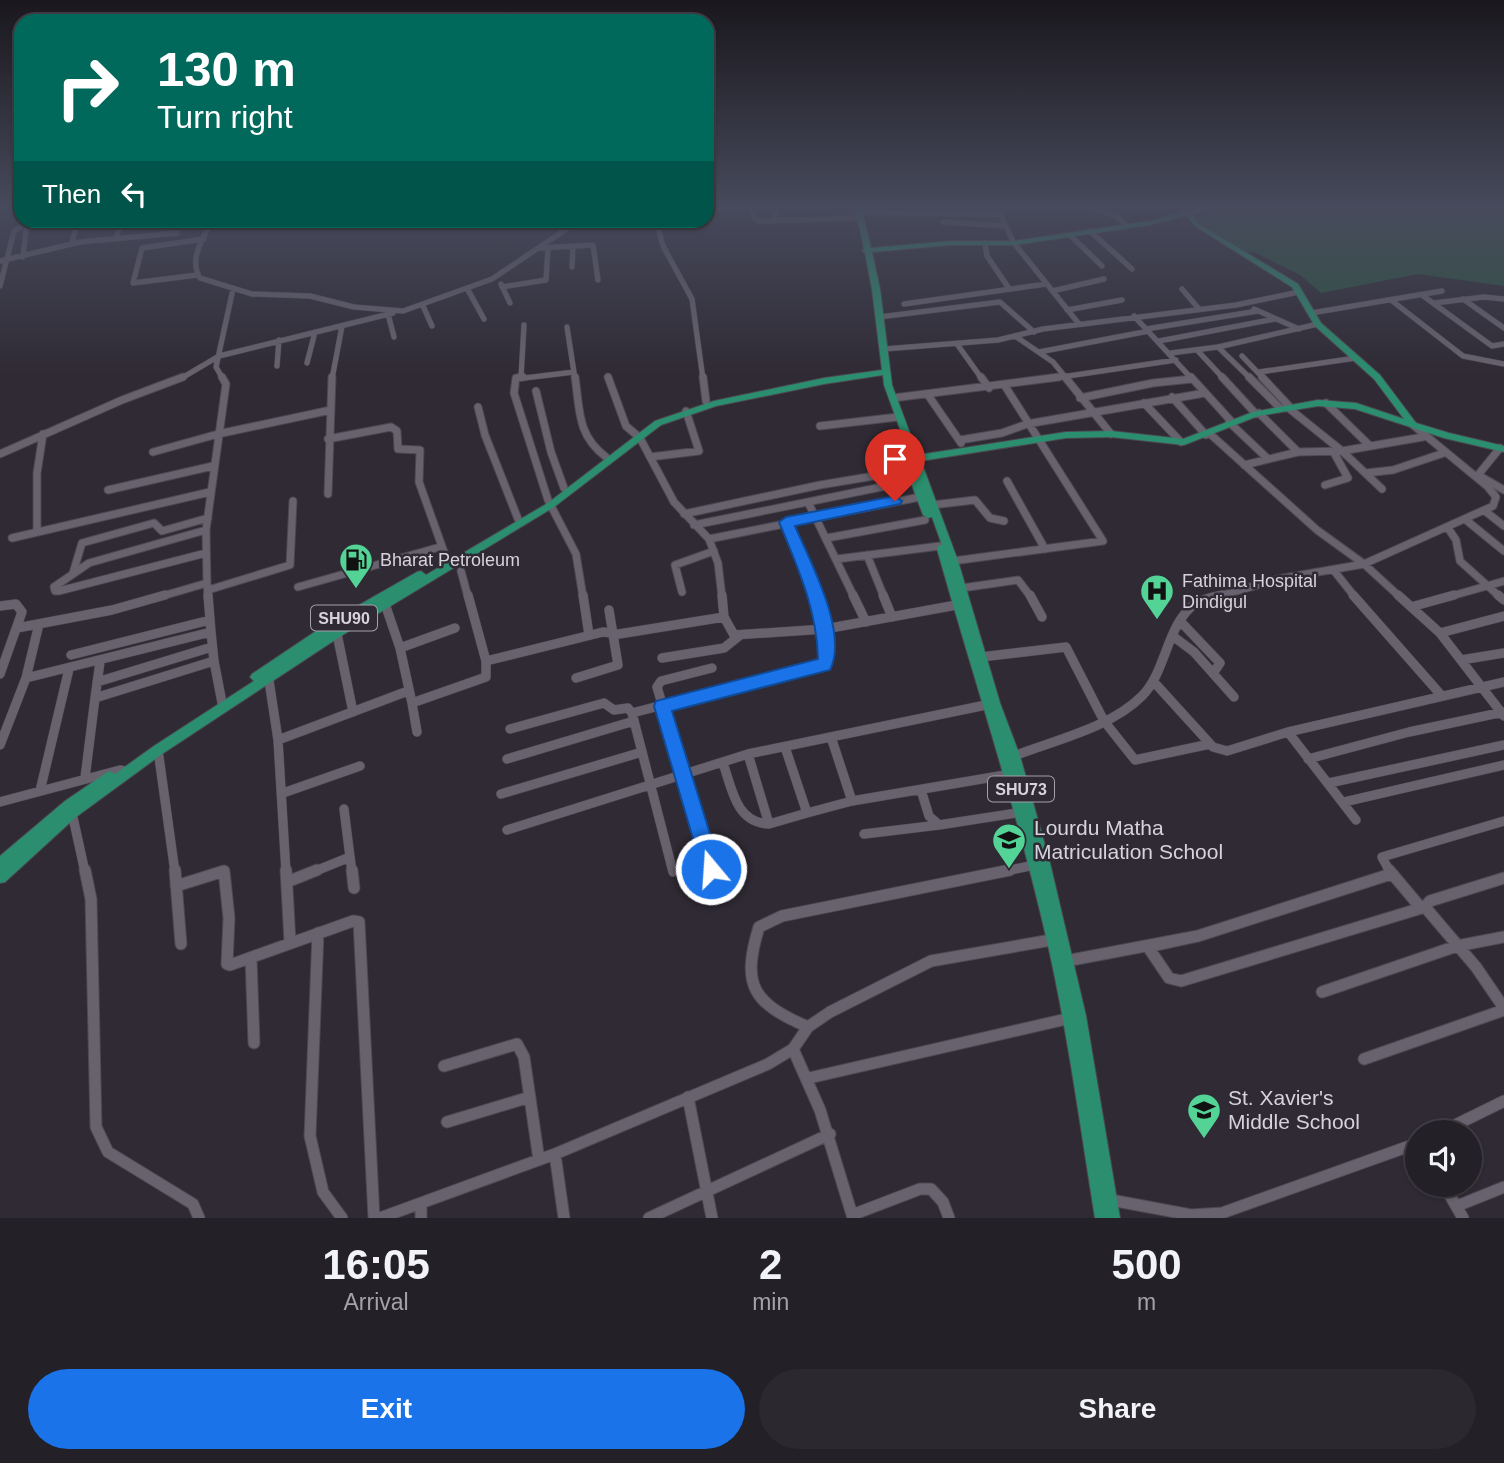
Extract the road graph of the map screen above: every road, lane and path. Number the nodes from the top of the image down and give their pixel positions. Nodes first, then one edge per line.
1 (7, 263) edge
2 (138, 263) edge
3 (195, 263) edge
4 (517, 263) edge
5 (547, 263) edge
6 (572, 263) edge
7 (596, 263) edge
8 (673, 263) edge
9 (868, 263) edge
10 (992, 263) edge
11 (1029, 263) edge
12 (1099, 263) edge
13 (1125, 263) edge
14 (1256, 263) edge
15 (1102, 266) dead end
16 (572, 267) dead end
17 (1132, 269) dead end
18 (197, 275) junction
19 (496, 277) junction
20 (1104, 279) dead end
21 (598, 280) dead end
22 (1046, 284) junction
23 (0, 286) edge
24 (502, 287) junction
25 (1008, 287) junction
26 (233, 289) junction
27 (1182, 289) dead end
28 (468, 290) junction
29 (1052, 291) junction
30 (1442, 291) dead end
31 (1299, 292) junction
32 (969, 295) junction
33 (1422, 295) junction
34 (1462, 299) junction
35 (1122, 300) dead end
36 (1391, 300) junction
37 (1503, 300) edge
38 (1240, 302) junction
39 (510, 303) dead end
40 (1433, 303) junction
41 (904, 304) dead end
42 (978, 304) junction
43 (423, 306) junction
44 (1199, 309) junction
45 (1067, 310) junction
46 (403, 311) junction
47 (1258, 311) junction
48 (1311, 313) junction
49 (388, 314) junction
50 (1134, 316) junction
51 (879, 317) junction
52 (484, 319) dead end
53 (1275, 319) junction
54 (1079, 324) junction
55 (1318, 324) junction
56 (524, 325) dead end
57 (342, 326) junction
58 (432, 326) dead end
59 (567, 327) dead end
60 (1299, 328) junction
61 (1504, 328) edge
62 (1148, 330) junction
63 (315, 332) junction
64 (1034, 332) junction
65 (394, 337) dead end
66 (1015, 337) junction
67 (279, 340) junction
68 (1159, 341) junction
69 (957, 344) junction
70 (1504, 344) edge
71 (1218, 347) junction
72 (884, 349) junction
73 (1198, 350) junction
74 (1039, 352) junction
75 (1171, 353) junction
76 (219, 356) junction
77 (1242, 356) dead end
78 (1356, 358) junction
79 (1176, 360) junction
80 (307, 363) dead end
81 (1504, 364) edge
82 (276, 366) dead end
83 (574, 372) junction
84 (1259, 372) junction
85 (880, 373) junction
86 (522, 377) junction
87 (608, 377) dead end
88 (1066, 377) junction
89 (1192, 379) junction
90 (824, 381) junction
91 (1005, 386) junction
92 (989, 388) junction
93 (536, 391) dead end
94 (1205, 393) junction
95 (928, 395) junction
96 (1172, 397) junction
97 (893, 398) junction
98 (1080, 398) junction
99 (706, 401) junction
100 (1144, 402) junction
101 (1326, 403) junction
102 (478, 407) dead end
103 (1285, 407) junction
104 (331, 410) junction
105 (686, 411) junction
106 (1091, 413) junction
107 (1257, 413) junction
108 (895, 417) junction
109 (1230, 422) junction
110 (1027, 424) junction
111 (1413, 425) junction
112 (820, 426) dead end
113 (43, 434) junction
114 (218, 434) junction
115 (1111, 434) junction
116 (1207, 434) junction
117 (636, 436) junction
118 (1423, 437) junction
119 (328, 439) junction
120 (960, 440) junction
121 (1040, 440) junction
122 (1181, 442) junction
123 (1370, 446) junction
124 (1502, 448) edge
125 (966, 451) junction
126 (1333, 451) junction
127 (1342, 451) junction
128 (153, 452) dead end
129 (1298, 452) junction
130 (1444, 453) junction
131 (0, 454) edge
132 (606, 457) junction
133 (650, 457) junction
134 (1267, 458) junction
135 (1244, 465) junction
136 (213, 466) junction
137 (917, 471) junction
138 (1366, 473) junction
139 (1478, 475) junction
140 (1007, 481) dead end
141 (1325, 485) dead end
142 (564, 488) junction
143 (1382, 489) dead end
144 (1504, 489) edge
145 (108, 490) dead end
146 (211, 492) junction
147 (328, 494) dead end
148 (927, 499) junction
149 (293, 501) dead end
150 (808, 502) junction
151 (550, 503) junction
152 (1485, 511) junction
153 (684, 514) junction
154 (816, 516) junction
155 (208, 518) junction
156 (518, 519) junction
157 (925, 520) dead end
158 (1466, 520) junction
159 (1004, 521) dead end
160 (786, 522) junction
161 (694, 525) junction
162 (1504, 526) edge
163 (1448, 528) junction
164 (206, 530) junction
165 (37, 532) junction
166 (12, 538) dead end
167 (827, 538) junction
168 (709, 539) junction
169 (945, 546) junction
170 (440, 547) junction
171 (1045, 549) junction
172 (715, 551) junction
173 (1504, 551) edge
174 (206, 553) junction
175 (867, 555) junction
176 (837, 558) junction
177 (953, 561) junction
178 (448, 564) junction
179 (1364, 564) junction
180 (461, 571) dead end
181 (1335, 572) junction
182 (73, 573) junction
183 (1504, 580) edge
184 (1486, 584) junction
185 (208, 586) junction
186 (298, 587) dead end
187 (962, 588) junction
188 (682, 592) dead end
189 (384, 599) junction
190 (1504, 600) edge
191 (962, 604) junction
192 (0, 606) edge
193 (1411, 607) junction
194 (608, 610) dead end
195 (1504, 616) edge
196 (724, 617) junction
197 (892, 617) junction
198 (1042, 617) dead end
199 (210, 621) junction
200 (1180, 621) junction
201 (866, 622) junction
202 (39, 624) junction
203 (17, 628) junction
204 (336, 628) junction
205 (455, 628) dead end
206 (825, 629) junction
207 (211, 632) junction
208 (611, 632) junction
209 (1440, 633) junction
210 (589, 635) junction
211 (739, 636) junction
212 (1174, 636) junction
213 (212, 647) junction
214 (400, 648) junction
215 (1504, 653) edge
216 (71, 655) dead end
217 (981, 657) junction
218 (662, 658) dead end
219 (1461, 660) junction
220 (214, 661) junction
221 (100, 662) junction
222 (486, 662) junction
223 (712, 668) dead end
224 (69, 669) junction
225 (1214, 672) junction
226 (0, 674) edge
227 (268, 674) junction
228 (26, 678) junction
229 (576, 678) dead end
230 (1153, 681) junction
231 (97, 682) junction
232 (1504, 682) edge
233 (1481, 687) junction
234 (408, 691) junction
235 (1441, 695) junction
236 (1234, 697) dead end
237 (95, 698) junction
238 (412, 703) junction
239 (223, 704) junction
240 (986, 705) junction
241 (662, 706) junction
242 (353, 712) junction
243 (1503, 714) edge
244 (633, 717) junction
245 (1104, 721) junction
246 (510, 729) dead end
247 (417, 732) dead end
248 (1288, 732) junction
249 (831, 737) junction
250 (278, 740) junction
251 (1210, 744) junction
252 (0, 745) edge
253 (1504, 746) edge
254 (785, 747) junction
255 (158, 750) junction
256 (642, 752) junction
257 (748, 754) junction
258 (1014, 756) junction
259 (507, 759) dead end
260 (1308, 759) junction
261 (723, 763) junction
262 (1504, 765) edge
263 (360, 766) dead end
264 (125, 771) junction
265 (1012, 774) junction
266 (682, 777) junction
267 (85, 778) junction
268 (1329, 783) junction
269 (650, 786) junction
270 (40, 790) junction
271 (921, 790) junction
272 (283, 793) junction
273 (501, 794) dead end
274 (852, 801) junction
275 (0, 802) edge
276 (1343, 802) junction
277 (344, 809) dead end
278 (1024, 811) junction
279 (72, 813) junction
280 (807, 813) junction
281 (1356, 820) dead end
282 (1504, 821) edge
283 (769, 824) junction
284 (939, 825) junction
285 (507, 830) dead end
286 (864, 834) dead end
287 (349, 857) junction
288 (0, 864) edge
289 (1037, 864) junction
290 (711, 869) dead end
291 (673, 872) dead end
292 (1391, 874) junction
293 (0, 877) edge
294 (1504, 878) edge
295 (287, 882) junction
296 (176, 886) junction
297 (354, 888) dead end
298 (1423, 908) junction
299 (318, 933) junction
300 (1198, 936) junction
301 (1504, 937) edge
302 (1057, 939) junction
303 (290, 942) junction
304 (181, 944) dead end
305 (1457, 946) junction
306 (251, 958) junction
307 (1066, 961) junction
308 (1322, 992) dead end
309 (1502, 1004) edge
310 (1070, 1018) junction
311 (808, 1027) junction
312 (254, 1043) dead end
313 (793, 1049) junction
314 (1364, 1059) dead end
315 (444, 1066) dead end
316 (809, 1078) junction
317 (530, 1097) junction
318 (688, 1097) junction
319 (1504, 1101) edge
320 (1465, 1120) edge
321 (447, 1122) dead end
322 (830, 1134) junction
323 (1405, 1148) edge
324 (555, 1154) junction
325 (539, 1160) junction
326 (1504, 1187) edge
327 (708, 1192) junction
328 (1450, 1197) edge
329 (1111, 1200) junction
330 (421, 1211) edge
331 (1459, 1214) edge
332 (853, 1216) edge
333 (1223, 1216) edge
334 (199, 1218) edge
335 (342, 1218) edge
336 (374, 1218) edge
337 (380, 1218) edge
338 (564, 1218) edge
339 (649, 1218) edge
340 (712, 1218) edge
341 (949, 1218) edge
342 (1103, 1218) edge
343 (1112, 1218) edge

1 - 23 street
2 - 18 street
3 - 18 street
4 - 19 street
5 - 24 street
6 - 16 street
7 - 21 street
8 - 99 street
9 - 51 main road, SHU73
10 - 25 street
11 - 22 street
12 - 15 street
13 - 17 street
14 - 31 main road
18 - 26 street
19 - 24 street
19 - 28 street
20 - 29 street
22 - 25 street
22 - 29 street
24 - 39 street
25 - 32 street
26 - 46 street
26 - 76 street
27 - 44 street
28 - 43 street
28 - 52 street
29 - 45 street
30 - 33 street
31 - 38 street
31 - 48 main road
32 - 41 street
32 - 42 street
33 - 36 street
33 - 40 street
34 - 37 street
34 - 40 street
34 - 61 street
35 - 45 street
36 - 48 street
36 - 81 street
38 - 44 street
38 - 47 street
40 - 70 street
42 - 51 street
42 - 64 street
43 - 46 street
43 - 58 street
44 - 50 street
45 - 54 street
46 - 49 street
47 - 53 street
47 - 62 street
48 - 55 main road
49 - 57 street
49 - 65 street
50 - 54 street
50 - 62 street
51 - 72 main road, SHU73
53 - 60 street
53 - 68 street
54 - 64 street
55 - 60 street
55 - 78 main road
56 - 86 street
57 - 63 street
57 - 104 street
59 - 83 street
60 - 71 street
62 - 68 street
62 - 74 street
63 - 67 street
63 - 80 street
64 - 66 street
66 - 69 street
66 - 74 street
67 - 76 street
67 - 82 street
68 - 75 street
69 - 72 street
69 - 92 street
71 - 73 street
71 - 103 street
72 - 85 main road, SHU73
73 - 75 street
73 - 107 street
74 - 88 street
75 - 79 street
76 - 113 street
76 - 114 street
77 - 84 street
78 - 84 street
78 - 111 main road
79 - 88 street
79 - 89 street
83 - 86 street
83 - 132 street
84 - 103 street
85 - 90 main road, SHU90
85 - 97 main road, SHU73
85 - 108 main road
86 - 151 street
87 - 117 street
88 - 91 street
88 - 98 street
89 - 94 street
89 - 98 street
90 - 99 main road, SHU90
90 - 105 main road
91 - 92 street
91 - 110 street
92 - 95 street
93 - 142 street
94 - 96 street
94 - 109 street
95 - 97 street
95 - 120 street
96 - 100 street
96 - 116 street
97 - 108 main road, SHU73
98 - 106 street
99 - 117 main road, SHU90
100 - 106 street
100 - 122 street
101 - 103 main road
101 - 111 main road
101 - 123 street
102 - 156 street
103 - 107 main road
103 - 127 street
104 - 114 street
104 - 119 street
105 - 117 main road
105 - 133 street
106 - 110 street
106 - 115 street
107 - 109 main road
107 - 129 street
108 - 112 street
108 - 137 main road, SHU73
109 - 116 main road
109 - 134 street
110 - 120 street
110 - 121 street
111 - 118 street
111 - 124 main road
113 - 131 street
113 - 165 street
114 - 128 street
114 - 136 street
115 - 121 main road
115 - 122 main road
116 - 122 main road
116 - 135 street
117 - 132 main road, SHU90
117 - 133 street
117 - 151 main road
118 - 123 street
118 - 130 street
119 - 147 street
119 - 170 street
120 - 125 street
121 - 125 main road
121 - 171 street
123 - 127 street
124 - 139 street
125 - 137 main road
126 - 127 street
126 - 129 street
126 - 141 street
127 - 138 street
129 - 134 street
130 - 138 street
130 - 139 street
132 - 142 main road, SHU90
133 - 153 street
134 - 135 street
135 - 179 street
136 - 145 street
136 - 146 street
137 - 148 main road, SHU73
137 - 150 street
137 - 153 street
138 - 143 street
139 - 144 street
139 - 152 street
140 - 171 street
142 - 151 main road, SHU90
146 - 155 street
146 - 165 street
148 - 154 street
148 - 159 street
148 - 169 main road, SHU73
149 - 185 street
150 - 154 street
150 - 161 street
151 - 156 main road, SHU90
151 - 178 main road
151 - 210 street
152 - 158 street
152 - 162 street
153 - 161 street
154 - 160 street
154 - 167 street
155 - 164 street
155 - 182 street
156 - 178 main road, SHU90
157 - 167 street
158 - 163 street
158 - 173 street
160 - 168 street
160 - 206 street
161 - 168 street
163 - 179 street
163 - 184 street
164 - 174 street
164 - 182 street
165 - 166 street
167 - 176 street
168 - 172 street
169 - 175 street
169 - 177 main road, SHU73
169 - 191 main road
170 - 178 street
170 - 186 street
171 - 177 street
172 - 188 street
172 - 196 street
174 - 182 street
174 - 185 street
175 - 176 street
175 - 197 street
176 - 201 street
177 - 187 main road, SHU73
178 - 189 main road, SHU90
179 - 181 street
179 - 193 street
180 - 222 street
181 - 200 street
181 - 235 street
183 - 184 street
184 - 190 street
184 - 193 street
185 - 199 street
185 - 202 street
187 - 191 main road, SHU73
187 - 198 street
189 - 204 main road, SHU90
189 - 214 street
191 - 197 street
191 - 217 main road, SHU73
191 - 240 main road
192 - 203 street
193 - 209 street
194 - 208 street
195 - 209 street
196 - 208 street
196 - 211 street
197 - 201 street
199 - 207 street
199 - 216 street
200 - 212 street
200 - 225 street
201 - 206 street
202 - 203 street
202 - 228 street
203 - 226 street
204 - 227 main road, SHU90
204 - 242 street
205 - 214 street
206 - 211 street
206 - 241 street
207 - 213 street
207 - 221 street
208 - 210 street
208 - 229 street
209 - 219 street
210 - 222 street
211 - 218 street
212 - 225 street
212 - 230 street
213 - 220 street
213 - 231 street
214 - 234 street
215 - 219 street
217 - 245 street
217 - 258 main road, SHU73
219 - 233 street
220 - 237 street
220 - 239 street
221 - 224 street
221 - 231 street
222 - 238 street
223 - 241 street
224 - 228 street
224 - 270 street
225 - 236 street
227 - 239 main road, SHU90
227 - 250 street
228 - 252 street
230 - 245 street
230 - 251 street
231 - 237 street
232 - 233 street
233 - 235 street
233 - 243 street
234 - 238 street
234 - 242 street
235 - 248 street
237 - 267 street
238 - 247 street
239 - 255 main road
239 - 264 main road, SHU90
240 - 249 street
240 - 265 main road
241 - 244 street
241 - 266 street
242 - 250 street
243 - 260 street
244 - 246 street
244 - 256 street
244 - 259 street
245 - 251 street
245 - 258 street
248 - 251 street
248 - 260 street
249 - 254 street
249 - 274 street
250 - 272 street
253 - 268 street
254 - 257 street
254 - 280 street
255 - 264 main road
255 - 296 street
256 - 269 street
256 - 273 street
257 - 261 street
257 - 283 street
258 - 265 main road, SHU73
260 - 268 street
261 - 266 street
261 - 283 street
262 - 276 street
263 - 272 street
264 - 267 street
264 - 279 main road
264 - 288 main road, SHU90
265 - 271 street
265 - 278 main road, SHU73
266 - 269 street
266 - 290 street
267 - 270 street
268 - 276 street
269 - 285 street
269 - 291 street
270 - 275 street
271 - 274 street
271 - 284 street
272 - 295 street
274 - 280 street
276 - 281 street
277 - 287 street
278 - 284 street
278 - 289 main road, SHU73
279 - 293 main road
279 - 334 street
280 - 283 street
282 - 292 street
284 - 286 street
287 - 295 street
287 - 297 street
289 - 302 main road, SHU73
289 - 311 street
292 - 298 street
292 - 300 street
294 - 298 street
295 - 303 street
296 - 304 street
296 - 306 street
298 - 300 street
298 - 305 street
299 - 303 street
299 - 335 street
299 - 336 street
300 - 307 street
301 - 305 street
302 - 307 main road, SHU73
302 - 310 main road
302 - 311 street
303 - 306 street
305 - 308 street
305 - 309 street
306 - 312 street
307 - 329 main road, SHU73
309 - 314 street
310 - 316 street
310 - 342 main road
311 - 313 street
313 - 316 street
313 - 318 street
315 - 317 street
316 - 322 street
317 - 321 street
317 - 325 street
318 - 324 street
318 - 327 street
319 - 320 street
322 - 327 street
322 - 332 street
323 - 333 street
324 - 325 street
324 - 338 street
325 - 330 street
326 - 331 street
327 - 339 street
327 - 340 street
328 - 331 street
329 - 333 street
329 - 343 main road, SHU73
330 - 337 street
332 - 341 street

